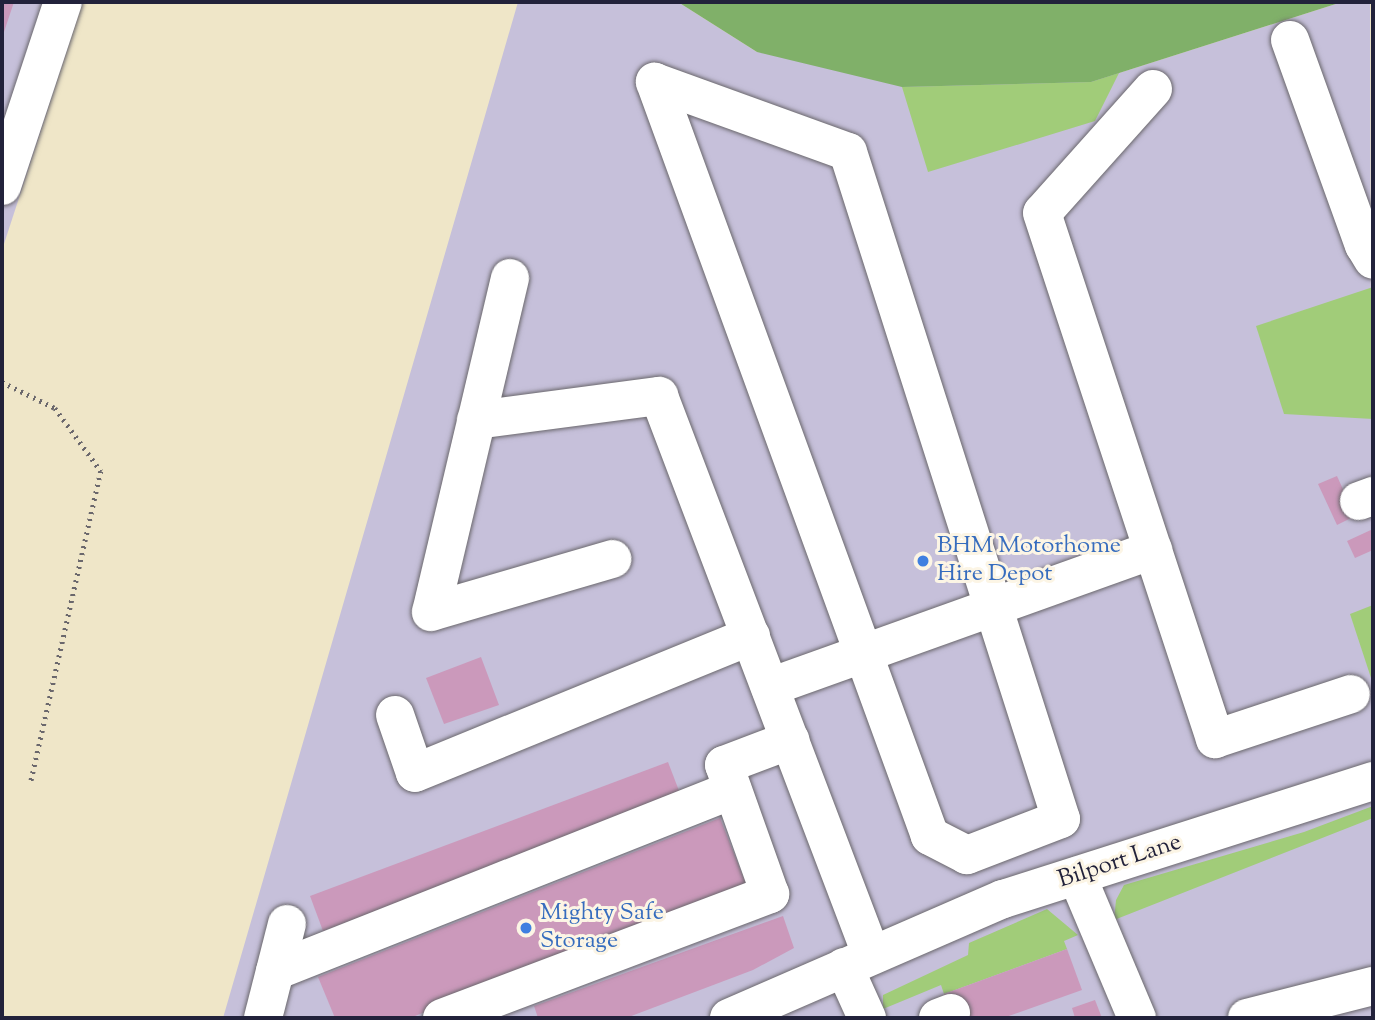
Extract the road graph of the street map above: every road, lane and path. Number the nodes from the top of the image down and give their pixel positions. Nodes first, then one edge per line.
1 (63, 2) edge
2 (1290, 40) dead end
3 (1153, 89) dead end
4 (2, 186) edge
5 (1373, 260) edge
6 (510, 278) dead end
7 (2, 382) edge
8 (476, 420) junction
9 (1153, 550) junction
10 (612, 559) dead end
11 (994, 607) junction
12 (751, 636) junction
13 (863, 653) junction
14 (770, 687) junction
15 (1351, 694) dead end
16 (395, 716) dead end
17 (790, 740) junction
18 (31, 781) dead end
19 (1373, 781) edge
20 (733, 790) junction
21 (1077, 876) junction
22 (286, 924) dead end
23 (858, 960) junction
24 (275, 971) junction
25 (1373, 986) edge
26 (263, 1018) edge
27 (442, 1018) edge
28 (729, 1018) edge
29 (867, 1018) edge
30 (1137, 1018) edge
31 (1247, 1018) edge

1 - 4 street
2 - 5 street
3 - 9 street
6 - 8 street
7 - 18 path
8 - 10 street
8 - 12 street
9 - 11 street
9 - 15 street
11 - 13 street
11 - 13 street
11 - 13 street
12 - 14 street
12 - 16 street
13 - 14 street
14 - 17 street
17 - 20 street
17 - 23 street
19 - 21 street, Bilport Lane
20 - 24 street
20 - 27 street
21 - 23 street, Bilport Lane
21 - 30 street
22 - 24 street
23 - 28 street, Bilport Lane
23 - 29 street
24 - 26 street
25 - 31 street

